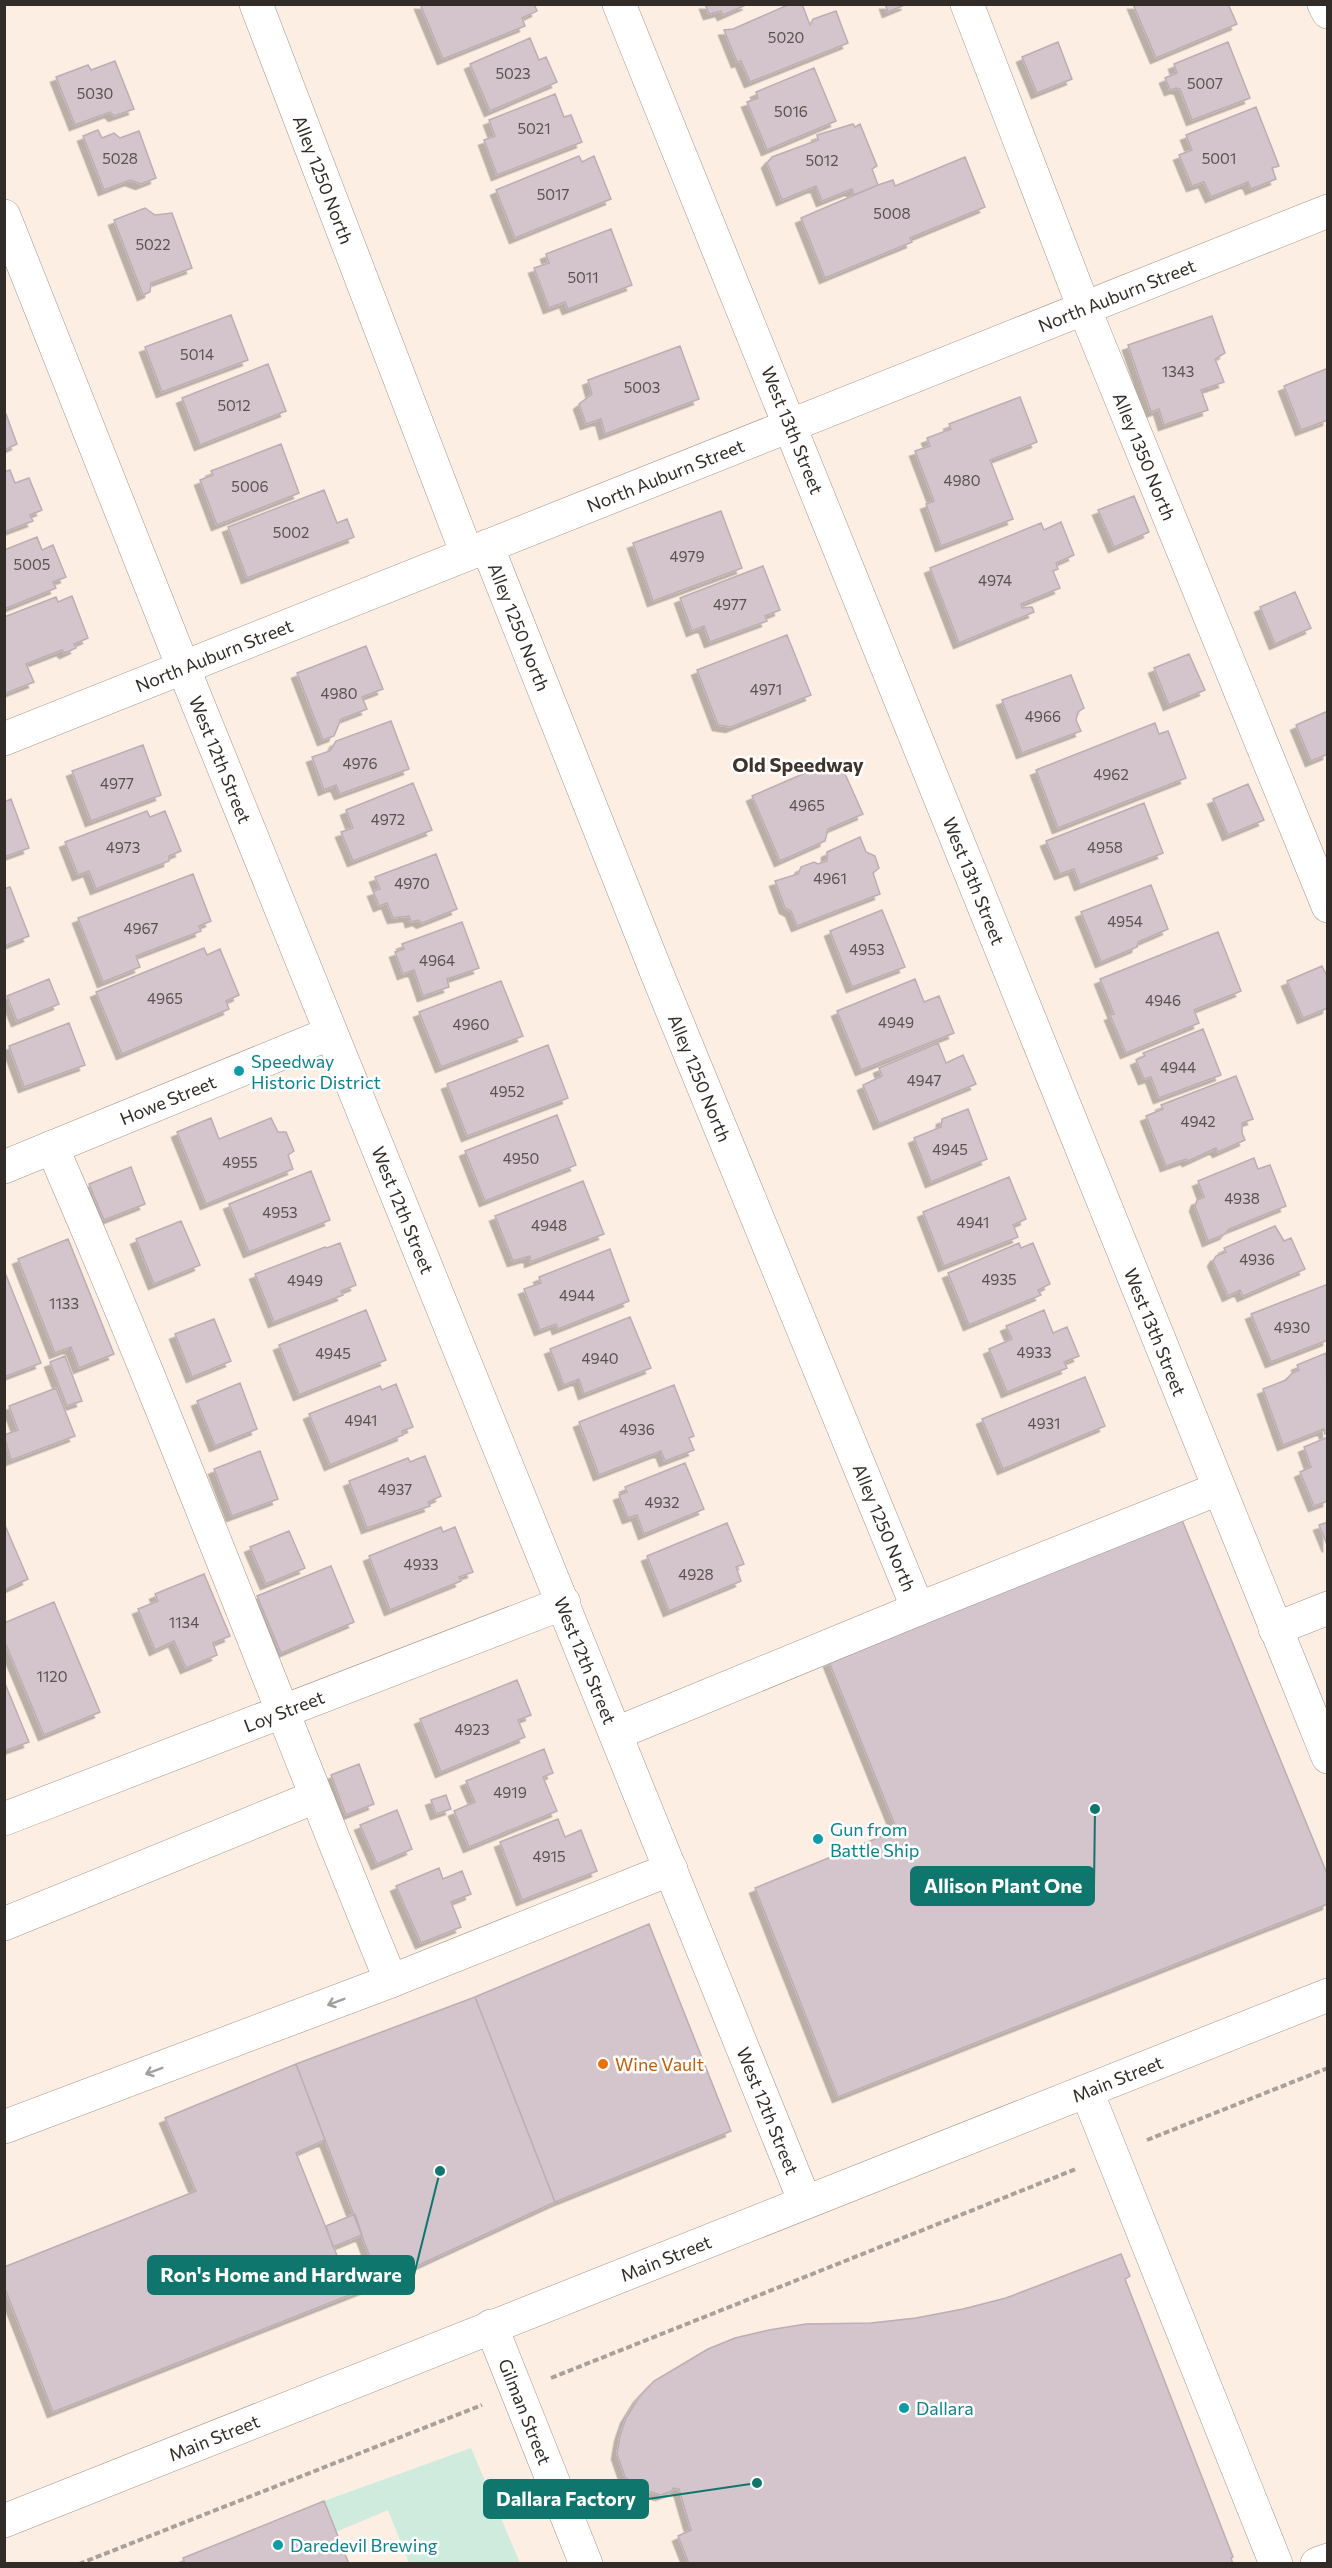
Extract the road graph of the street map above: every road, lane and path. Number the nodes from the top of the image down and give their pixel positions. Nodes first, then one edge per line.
1 (256, 4) edge
2 (619, 4) edge
3 (967, 4) edge
4 (1324, 4) edge
5 (1328, 12) edge
6 (1328, 211) edge
7 (4, 216) edge
8 (1084, 308) junction
9 (791, 424) junction
10 (477, 550) junction
11 (183, 667) junction
12 (4, 739) edge
13 (1328, 906) edge
14 (331, 1033) junction
15 (52, 1147) junction
16 (4, 1167) edge
17 (1218, 1489) junction
18 (564, 1603) junction
19 (1328, 1608) edge
20 (918, 1609) junction
21 (1275, 1629) junction
22 (283, 1712) junction
23 (617, 1733) junction
24 (1328, 1757) edge
25 (315, 1797) junction
26 (4, 1819) edge
27 (671, 1869) junction
28 (4, 1924) edge
29 (391, 1981) junction
30 (1328, 1995) edge
31 (1328, 2068) edge
32 (1088, 2092) junction
33 (4, 2127) edge
34 (1112, 2154) junction
35 (805, 2202) junction
36 (491, 2326) junction
37 (518, 2391) junction
38 (4, 2521) edge
39 (1328, 2559) edge
40 (79, 2564) edge
41 (586, 2564) edge
42 (1276, 2564) edge
43 (1317, 2564) edge

1 - 10 street, Alley 1250 North
2 - 9 street, West 13th Street
3 - 8 street, Alley 1350 North
4 - 5 street
6 - 8 street, North Auburn Street
7 - 11 street, West 12th Street
8 - 9 street, North Auburn Street
8 - 13 street, Alley 1350 North
9 - 10 street, North Auburn Street
9 - 17 street, West 13th Street
10 - 11 street, North Auburn Street
10 - 20 street, Alley 1250 North
11 - 12 street, North Auburn Street
11 - 14 street, West 12th Street
14 - 15 street, Howe Street
14 - 18 street, West 12th Street
15 - 16 street, Howe Street
15 - 22 street
17 - 20 street
17 - 21 street, West 13th Street
18 - 22 street, Loy Street
18 - 23 street, West 12th Street
19 - 21 street
20 - 23 street
21 - 24 street, West 13th Street
22 - 25 street
22 - 26 street, Loy Street
23 - 27 street, West 12th Street
25 - 28 street
25 - 29 street
27 - 29 street
27 - 35 street, West 12th Street
29 -> 33 street
30 - 32 street, Main Street
31 - 34 path
32 - 34 street
32 - 35 street, Main Street
34 - 37 path
34 - 42 street
35 - 36 street, Main Street
36 - 37 street, Gilman Street
36 - 38 street, Main Street
37 - 40 path
37 - 41 street, Gilman Street
39 - 43 street

